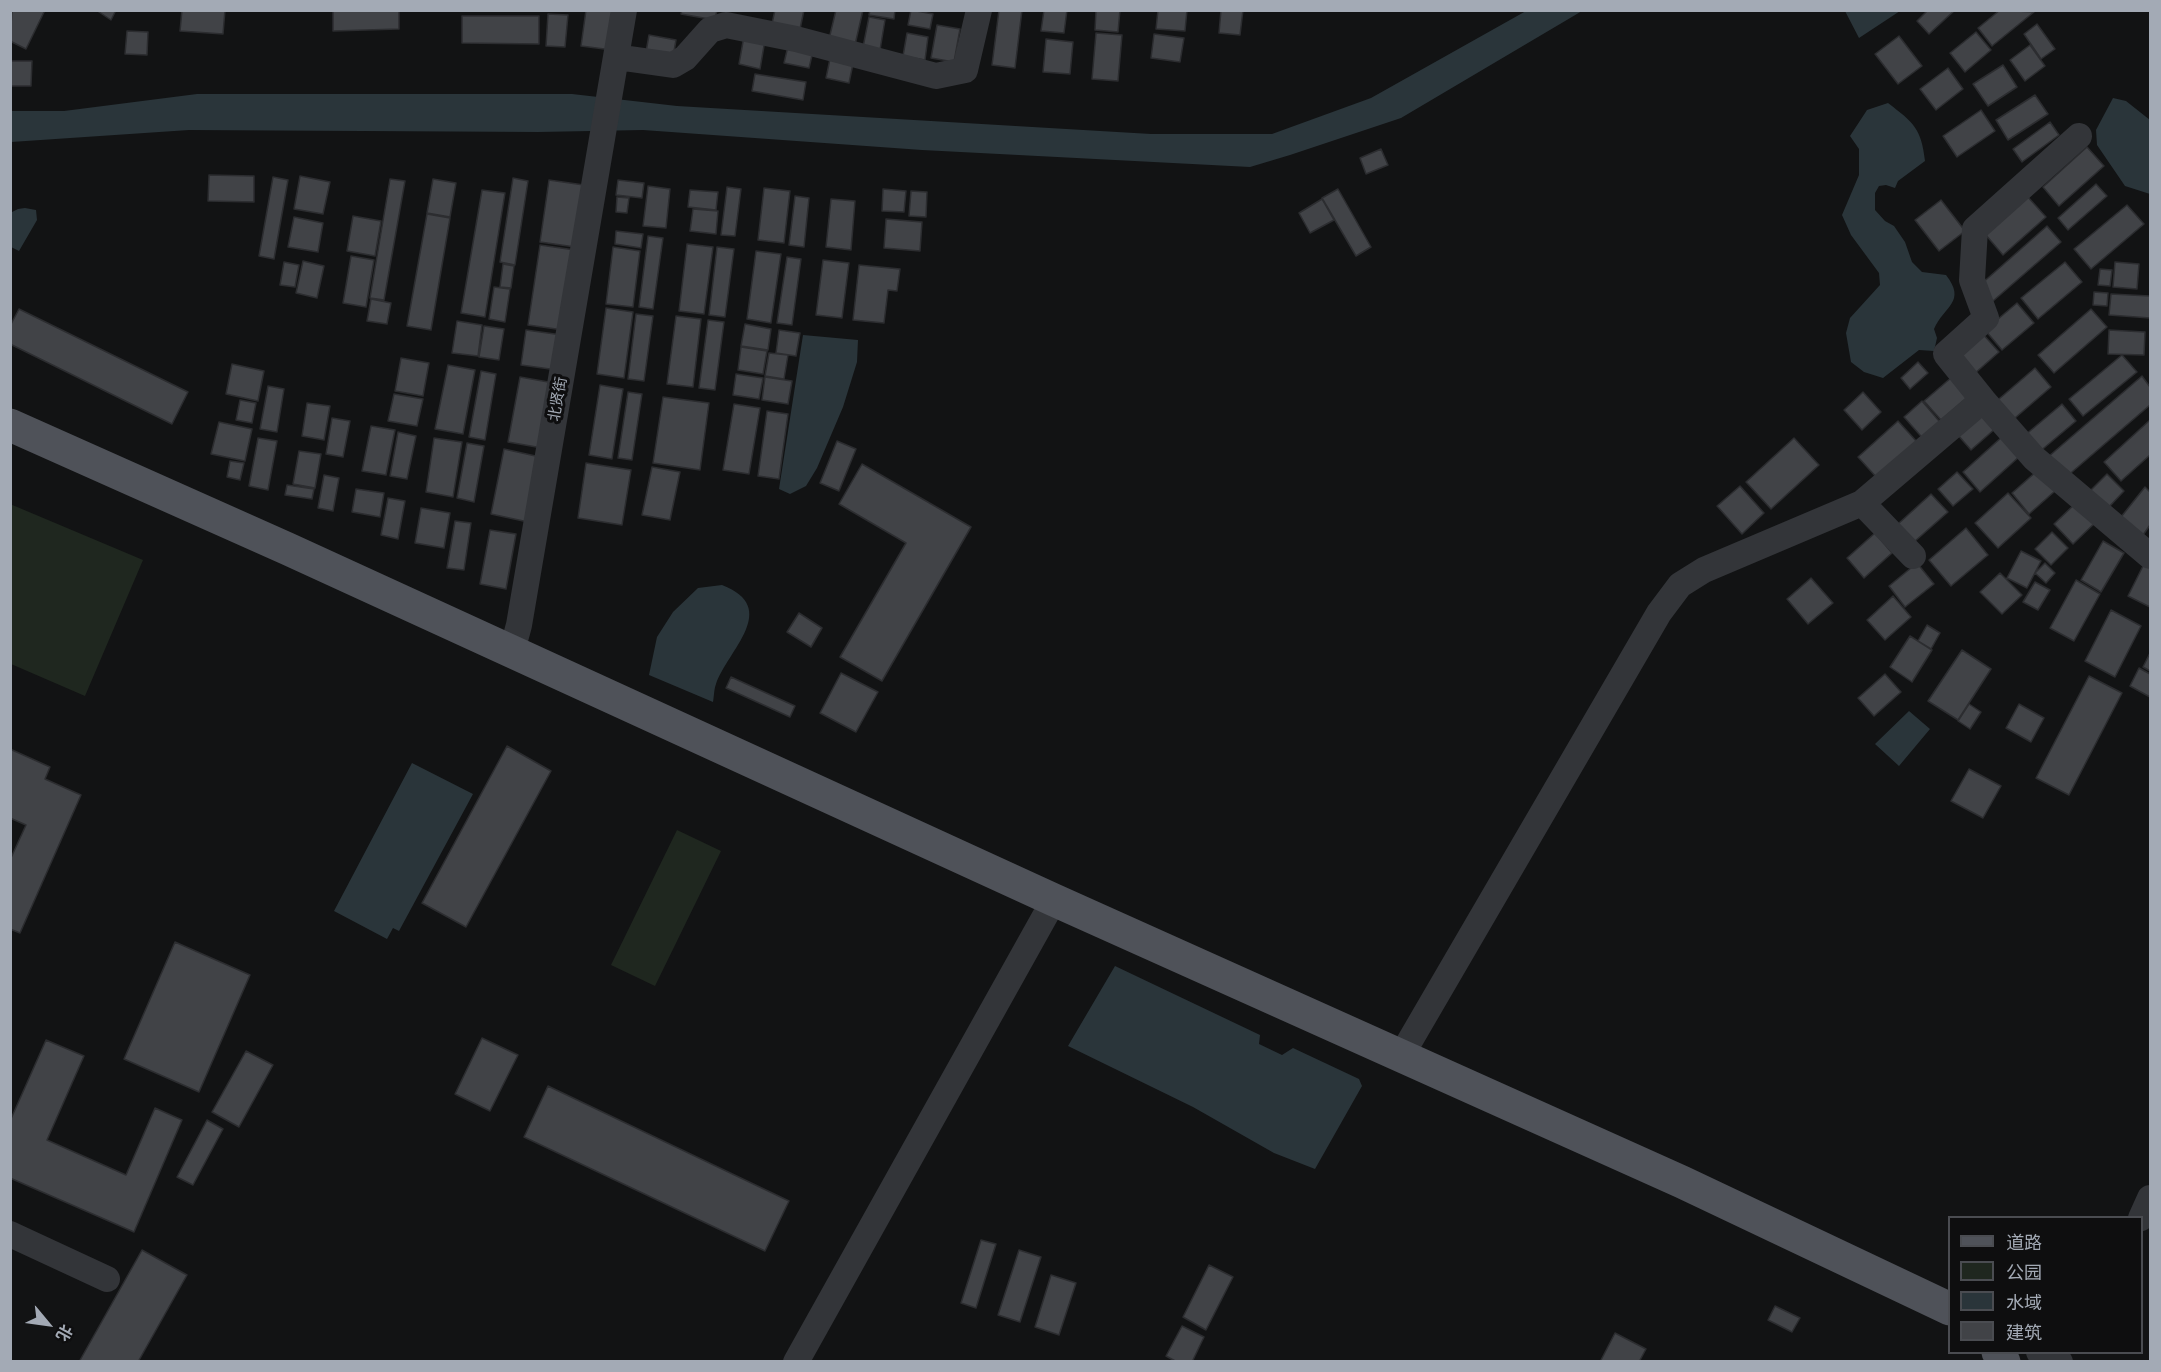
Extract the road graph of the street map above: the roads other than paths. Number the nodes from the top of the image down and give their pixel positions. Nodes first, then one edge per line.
1 (624, 10) edge
2 (979, 10) edge
3 (616, 57) junction
4 (2079, 136) dead end
5 (1983, 400) junction
6 (10, 425) edge
7 (1862, 503) junction
8 (1913, 556) dead end
9 (2151, 556) edge
10 (512, 651) junction
11 (1054, 900) junction
12 (1401, 1056) junction
13 (2151, 1198) edge
14 (2142, 1216) edge
15 (10, 1234) edge
16 (107, 1279) dead end
17 (1948, 1308) edge
18 (2041, 1354) edge
19 (796, 1362) edge
20 (2060, 1362) edge

1 - 3 street
2 - 3 street
3 - 10 street, 北贤街
4 - 5 street
5 - 7 street
5 - 9 street
6 - 10 main road
7 - 8 street
7 - 12 street
10 - 11 main road
11 - 12 main road
11 - 19 street
12 - 17 main road
13 - 14 street
15 - 16 street
18 - 20 street

